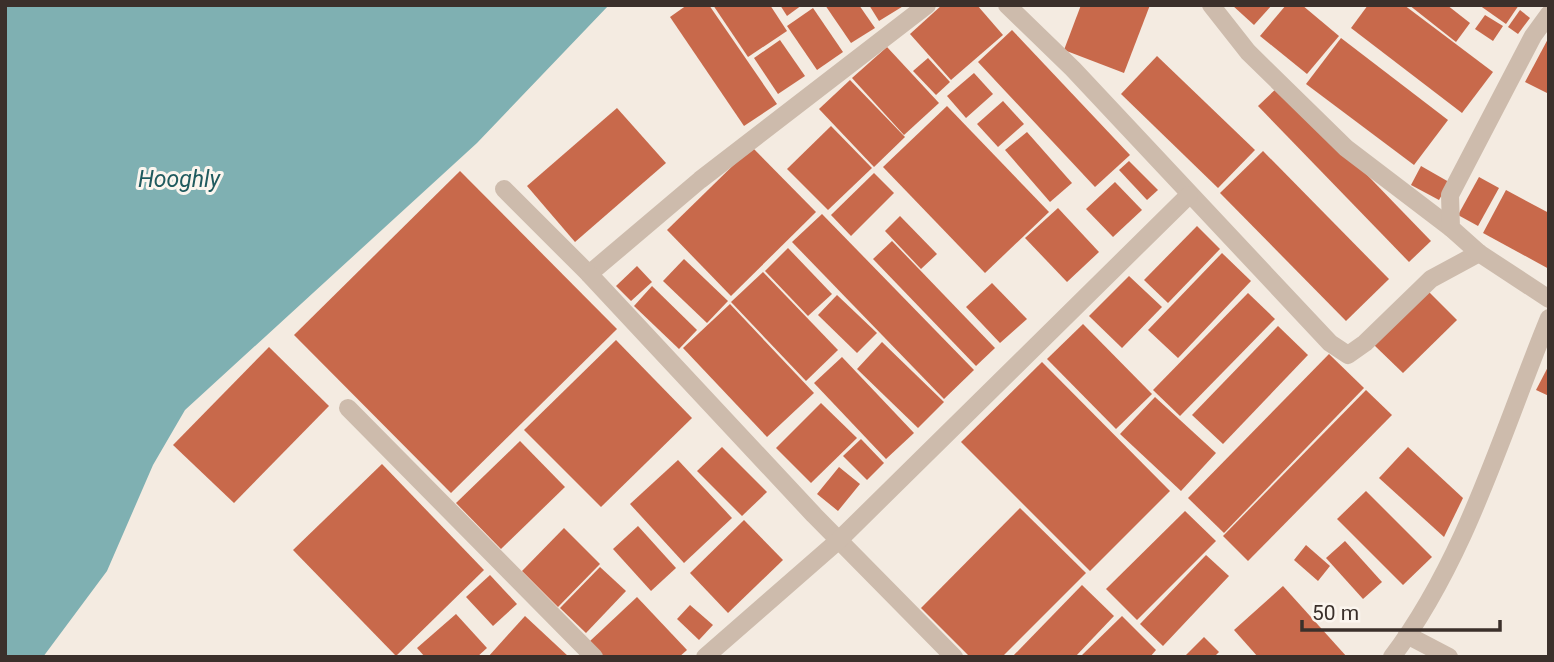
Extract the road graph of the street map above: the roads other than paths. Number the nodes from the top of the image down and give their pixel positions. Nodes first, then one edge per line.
1 (927, 5) edge
2 (1007, 5) edge
3 (1211, 5) edge
4 (1549, 14) edge
5 (504, 188) dead end
6 (1189, 195) junction
7 (1451, 228) junction
8 (1479, 253) junction
9 (589, 274) junction
10 (1549, 299) edge
11 (1549, 318) edge
12 (348, 408) dead end
13 (839, 540) junction
14 (1407, 635) junction
15 (594, 657) edge
16 (705, 657) edge
17 (954, 657) edge
18 (1392, 657) edge
19 (1450, 657) edge

1 - 9 street
2 - 6 street
3 - 7 street
4 - 7 street
5 - 9 street
6 - 8 street
6 - 13 street
7 - 8 street
8 - 10 street
9 - 13 street
11 - 14 street
12 - 15 street
13 - 16 street
13 - 17 street
14 - 18 street
14 - 19 street

